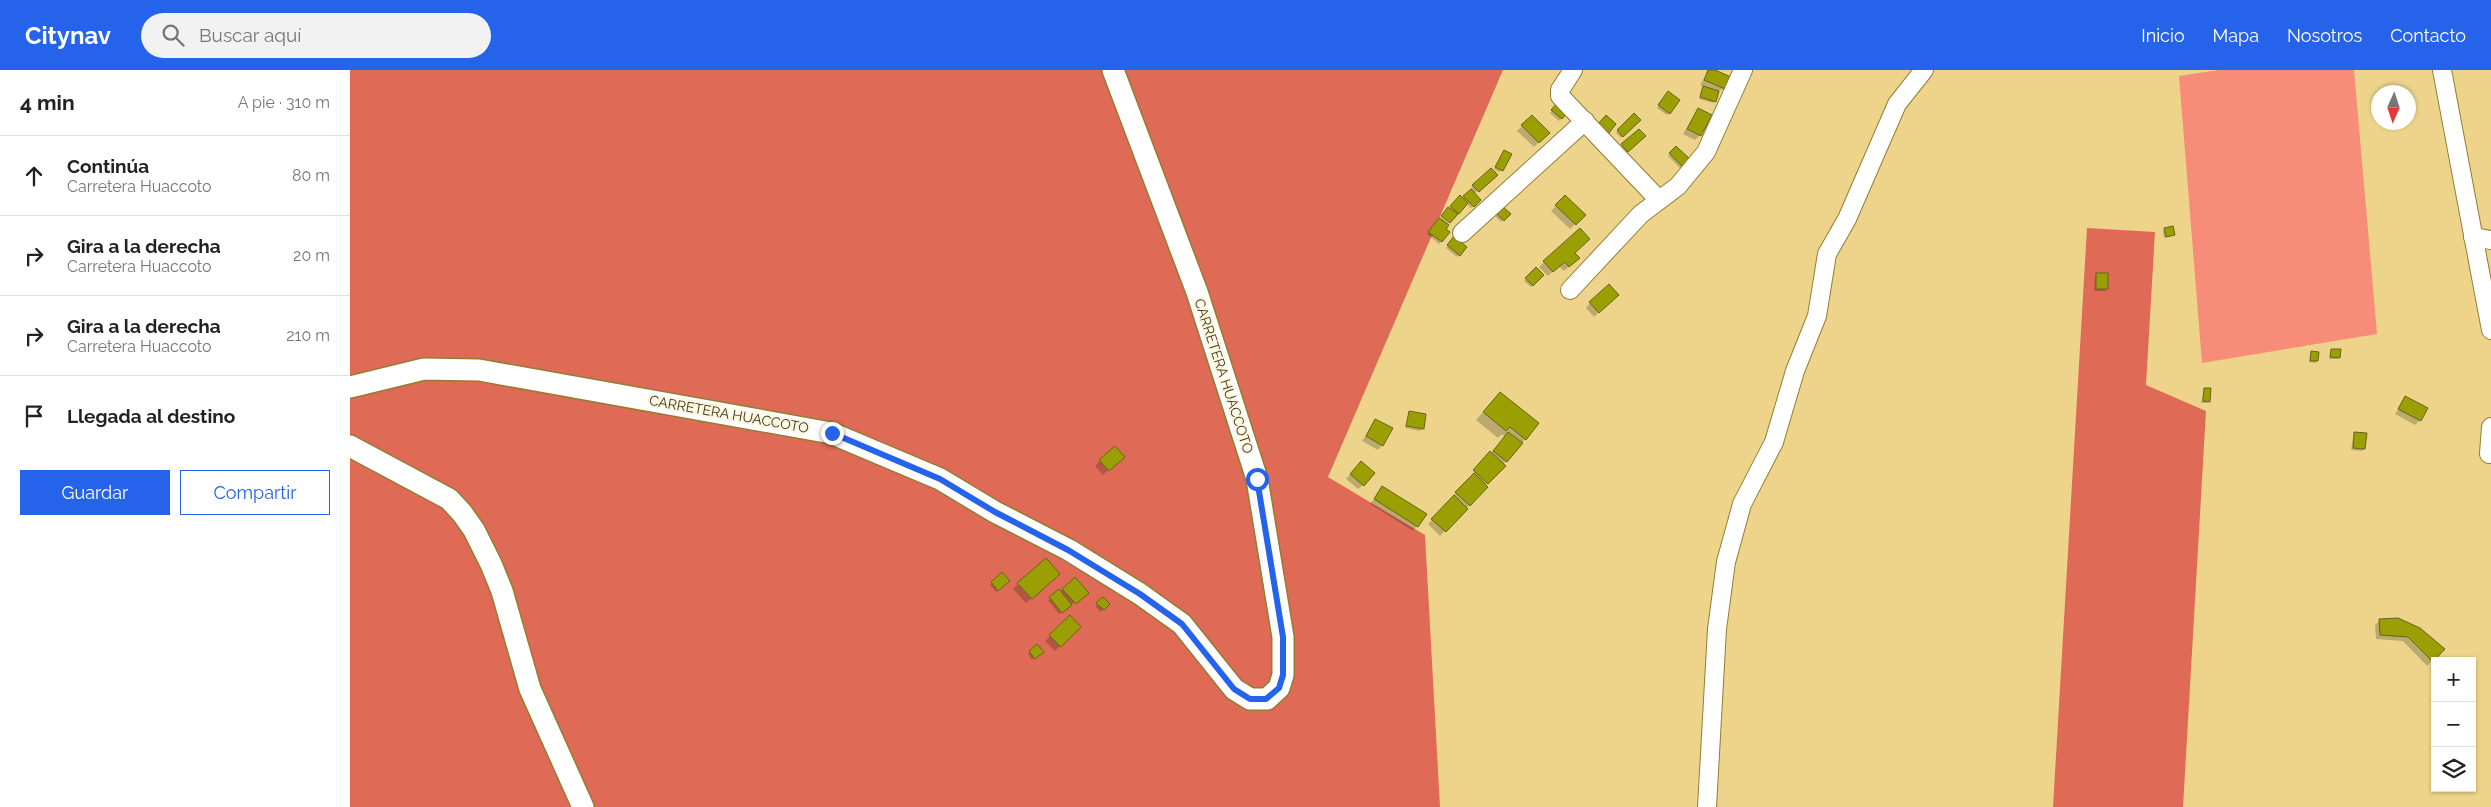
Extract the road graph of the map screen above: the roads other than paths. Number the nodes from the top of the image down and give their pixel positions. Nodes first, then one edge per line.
1 (1113, 70) edge
2 (1573, 70) edge
3 (1743, 70) edge
4 (1924, 70) edge
5 (2442, 70) edge
6 (1585, 121) junction
7 (1659, 200) junction
8 (1462, 233) dead end
9 (2473, 236) junction
10 (2491, 240) edge
11 (1570, 290) dead end
12 (2491, 330) edge
13 (350, 387) edge
14 (2491, 427) edge
15 (350, 446) edge
16 (2489, 454) dead end
17 (583, 807) edge
18 (1707, 807) edge

1 - 13 street, CARRETERA HUACCOTO
2 - 6 street
3 - 7 street
4 - 18 street
5 - 9 street
6 - 7 street
6 - 8 street
7 - 11 street
9 - 10 street
9 - 12 street
14 - 16 street
15 - 17 street

